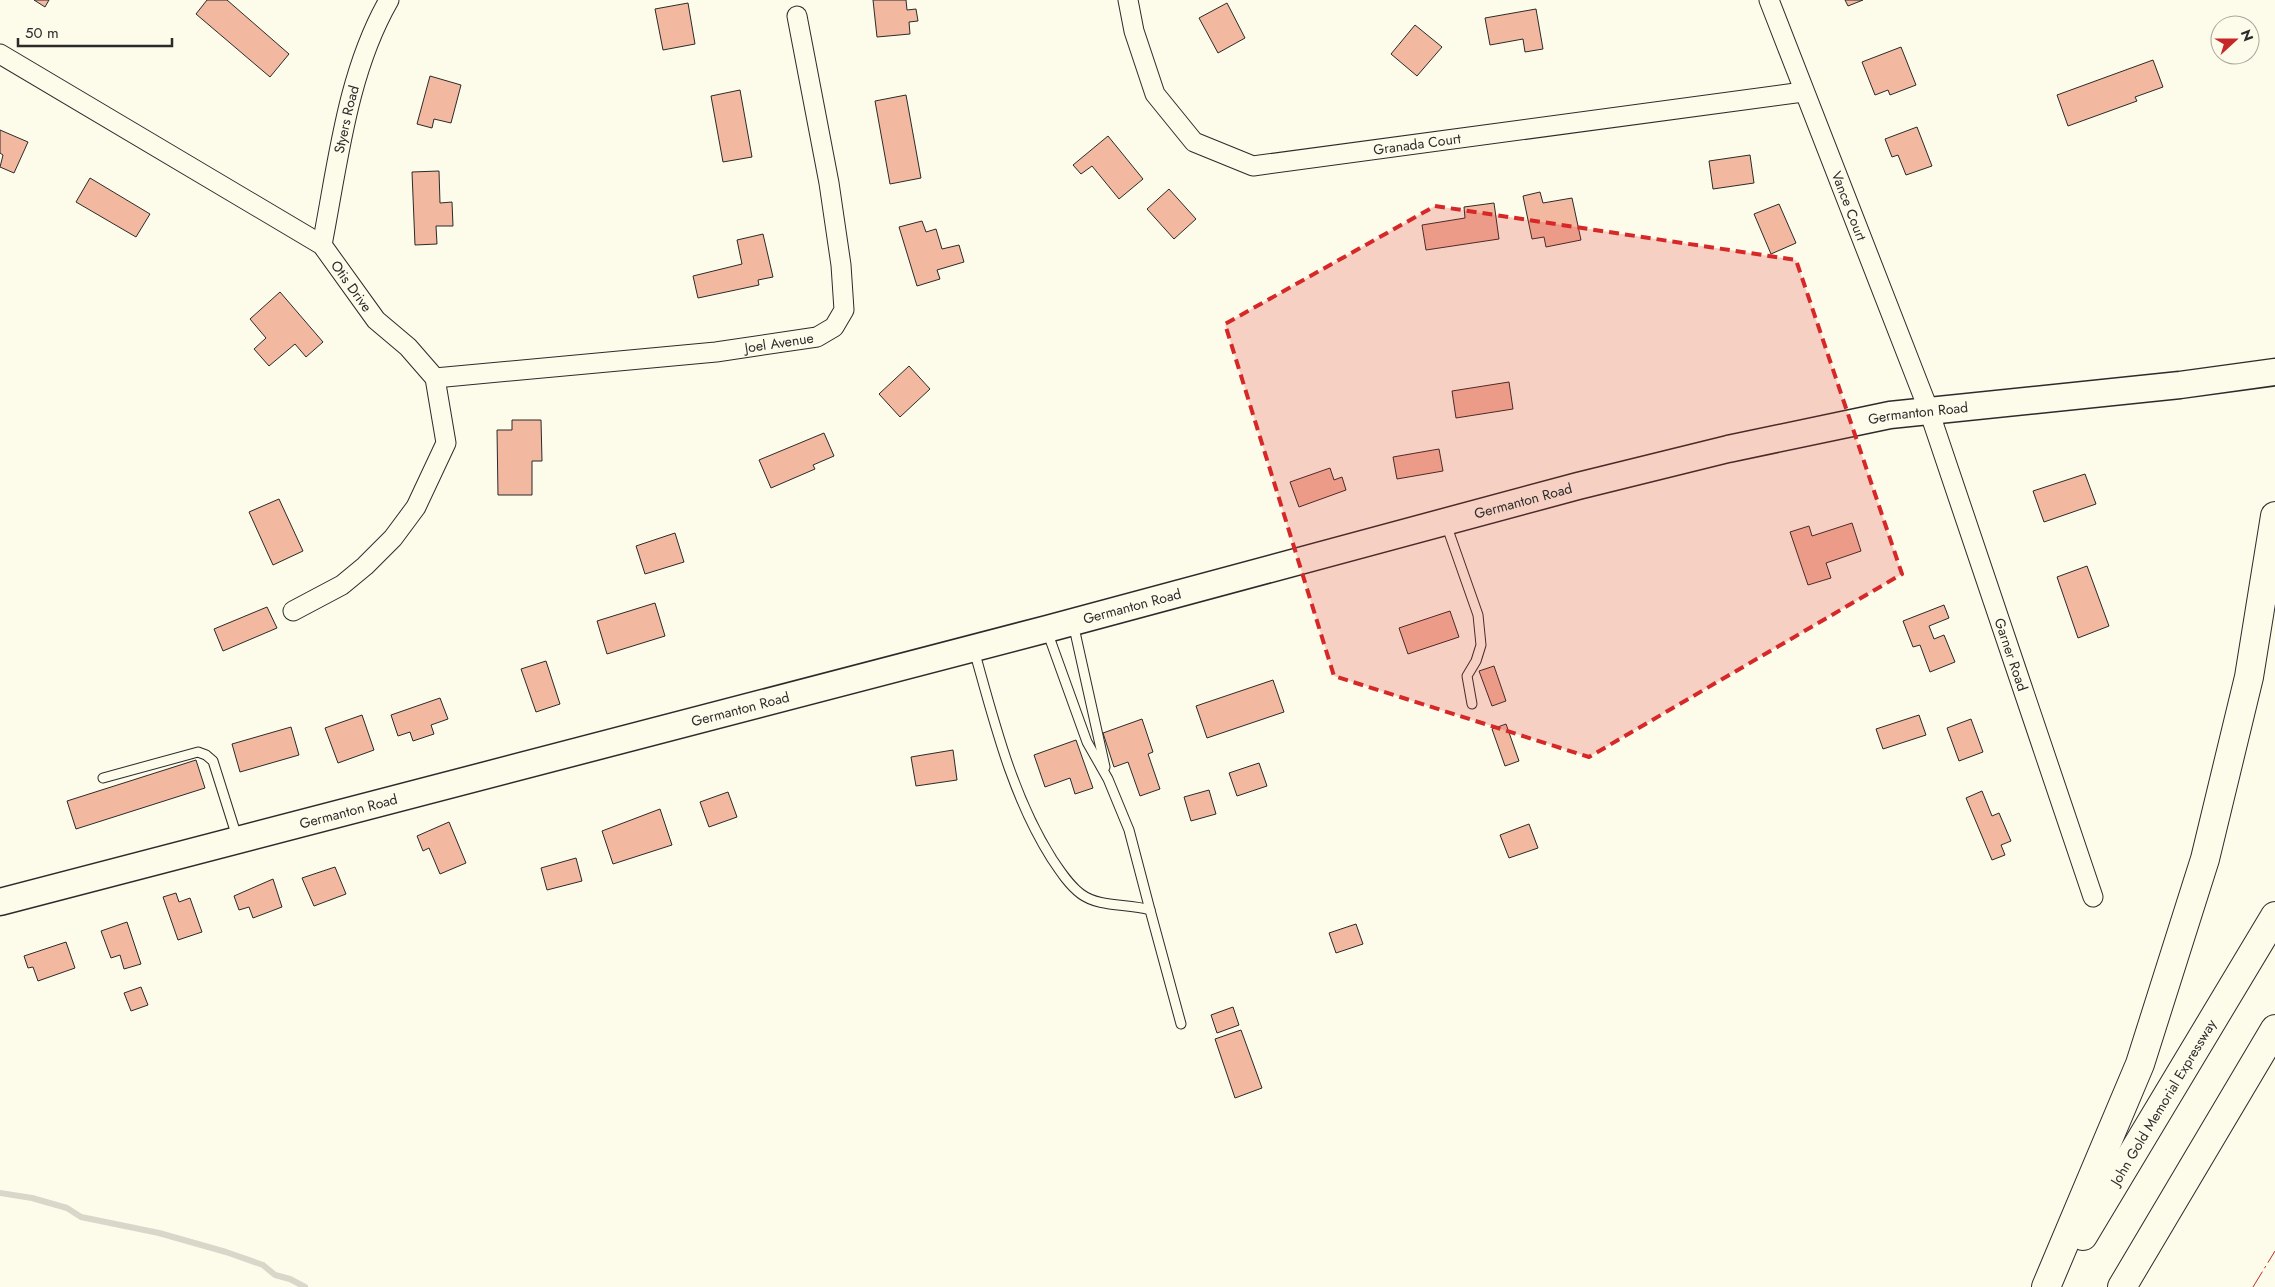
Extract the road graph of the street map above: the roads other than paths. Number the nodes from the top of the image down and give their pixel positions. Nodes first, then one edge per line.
1 (389, 0) edge
2 (1128, 0) edge
3 (1769, 0) edge
4 (797, 16) dead end
5 (0, 54) edge
6 (1804, 92) junction
7 (322, 245) junction
8 (2275, 372) edge
9 (436, 378) junction
10 (1929, 412) junction
11 (2275, 516) edge
12 (1445, 521) junction
13 (293, 611) dead end
14 (1072, 621) junction
15 (1046, 629) junction
16 (973, 648) junction
17 (1472, 704) dead end
18 (103, 778) dead end
19 (1108, 779) junction
20 (238, 840) junction
21 (2093, 897) dead end
22 (0, 902) edge
23 (1150, 910) junction
24 (2275, 916) edge
25 (1181, 1024) dead end
26 (2275, 1029) edge
27 (2046, 1287) edge
28 (2052, 1287) edge
29 (2122, 1287) edge

1 - 7 street, Styers Road
2 - 6 street, Granada Court
3 - 6 street, Vance Court
4 - 9 street, Joel Avenue
5 - 7 street, Otis Drive
6 - 10 street, Vance Court
7 - 9 street, Otis Drive
8 - 10 main road, Germanton Road
9 - 13 street
10 - 12 main road, Germanton Road
10 - 21 street, Garner Road
11 - 27 highway
12 - 14 main road, Germanton Road
12 - 17 lane
14 - 15 main road, Germanton Road
14 - 19 lane
15 - 16 main road, Germanton Road
15 - 19 lane
16 - 20 main road, Germanton Road
16 - 23 lane
18 - 20 lane
19 - 23 lane
20 - 22 main road, Germanton Road
23 - 25 lane
24 - 28 highway, John Gold Memorial Expressway
26 - 29 highway

